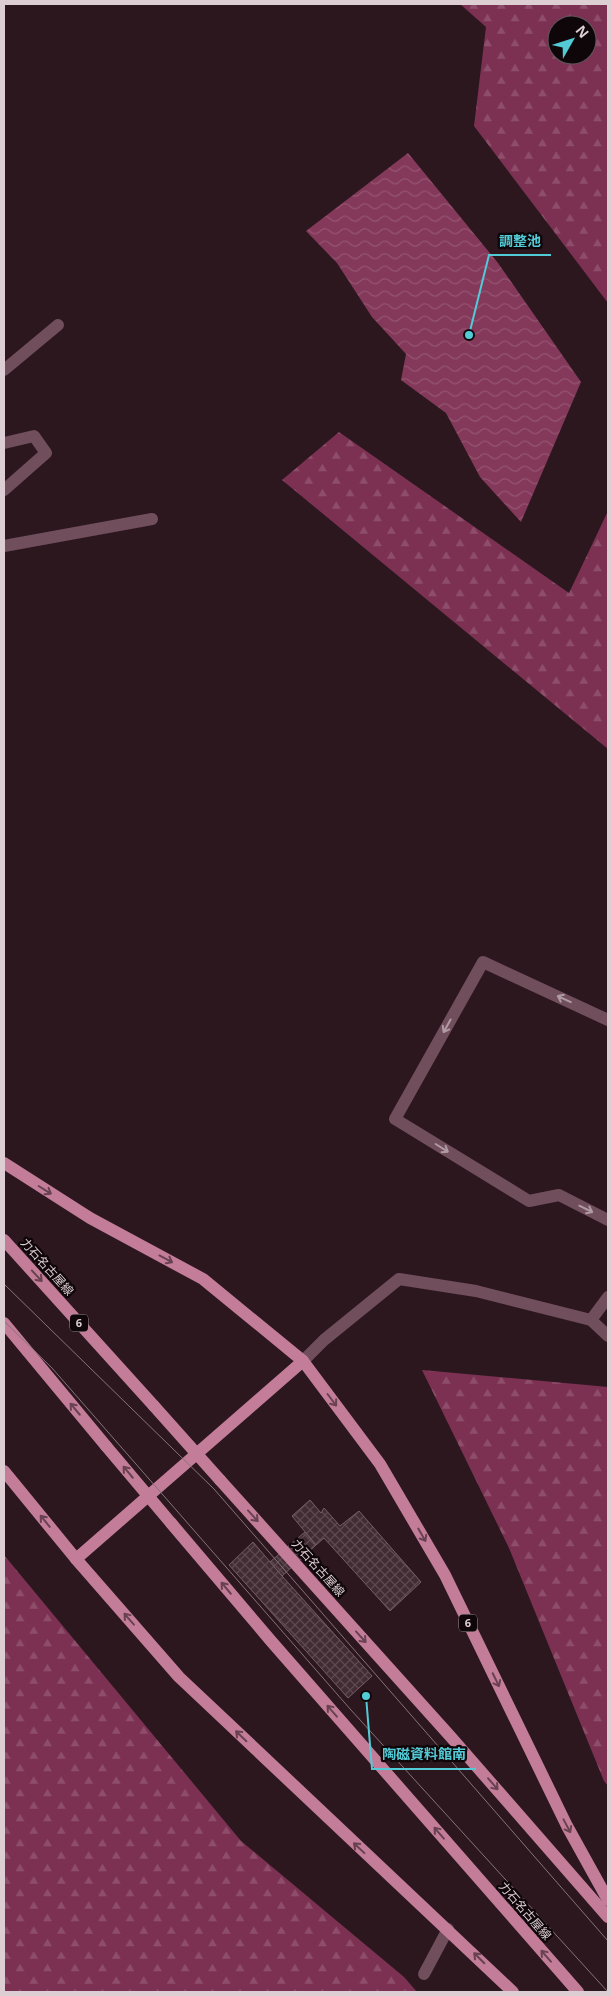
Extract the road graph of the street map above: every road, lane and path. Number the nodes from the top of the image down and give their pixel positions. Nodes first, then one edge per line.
1 (58, 325) dead end
2 (4, 370) edge
3 (4, 443) edge
4 (4, 490) edge
5 (152, 520) dead end
6 (4, 546) edge
7 (608, 1020) edge
8 (4, 1163) edge
9 (608, 1220) edge
10 (4, 1240) edge
11 (608, 1296) edge
12 (591, 1320) junction
13 (4, 1323) edge
14 (608, 1336) edge
15 (303, 1361) junction
16 (4, 1471) edge
17 (76, 1559) junction
18 (608, 1900) edge
19 (608, 1917) edge
20 (448, 1929) junction
21 (424, 1974) dead end
22 (514, 1992) edge
23 (578, 1992) edge

1 - 2 street
3 - 4 street
5 - 6 street
7 -> 9 street
8 -> 15 main road, 6
10 -> 19 main road, 力石名古屋線 / 6, bridge
11 - 12 street
12 - 14 street
12 - 15 street
23 -> 13 main road, 力石名古屋線, bridge
15 - 17 main road
15 -> 18 main road, 6
17 -> 16 main road
20 -> 17 main road
20 - 21 street
22 -> 20 main road

